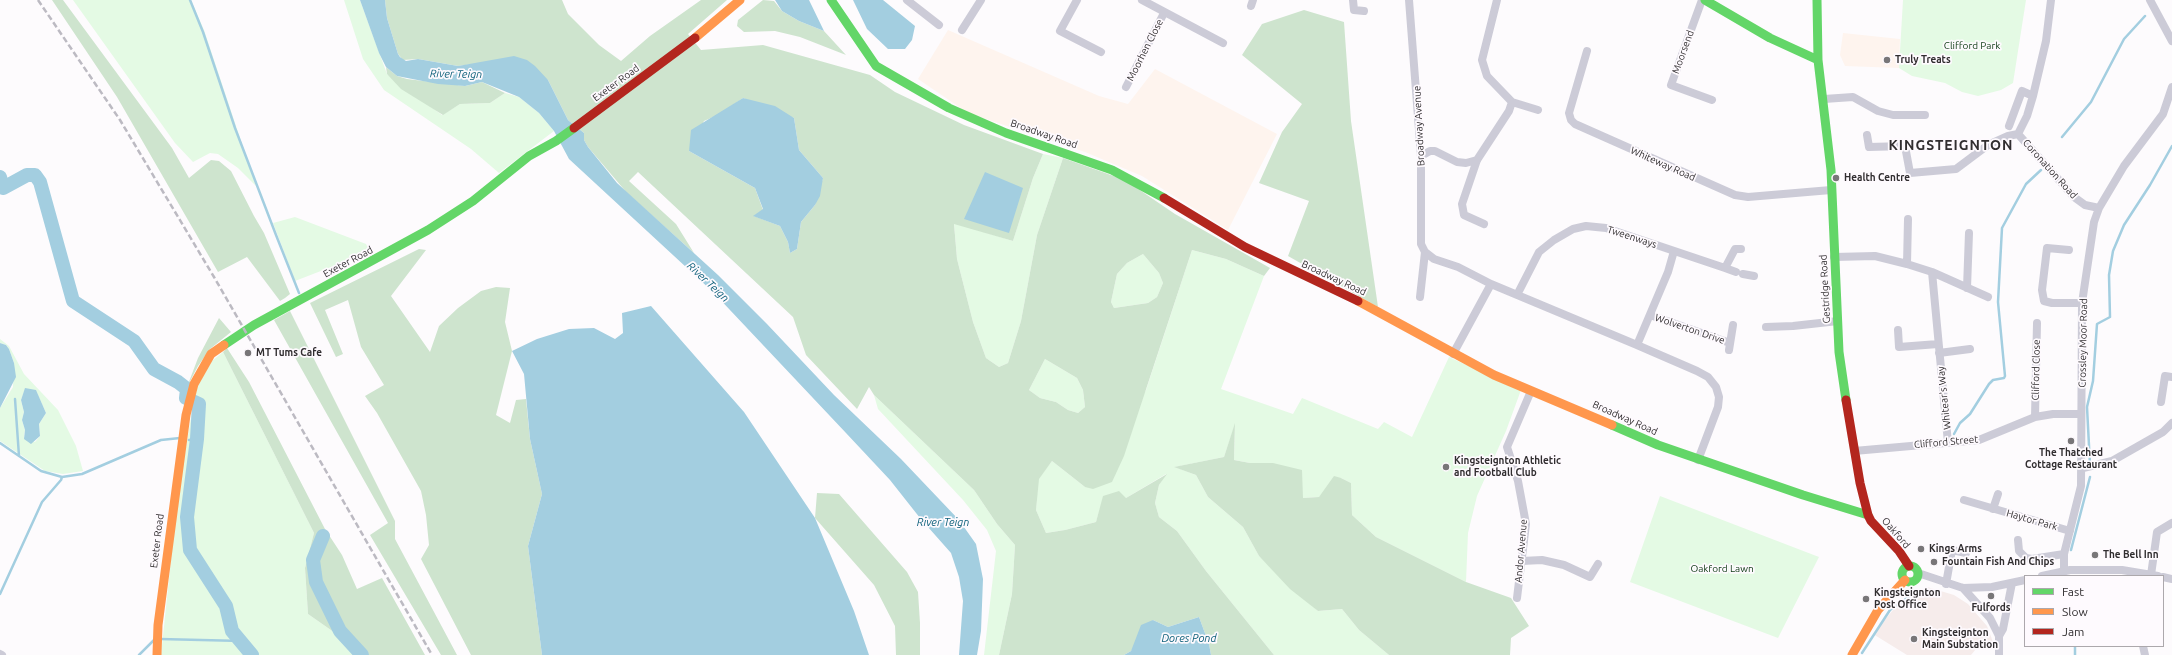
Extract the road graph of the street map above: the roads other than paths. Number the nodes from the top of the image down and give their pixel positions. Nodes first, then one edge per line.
1 (740, 0) edge
2 (831, 0) edge
3 (907, 0) edge
4 (981, 0) edge
5 (1077, 0) edge
6 (1142, 0) edge
7 (1353, 0) edge
8 (1409, 0) edge
9 (1497, 0) edge
10 (1703, 0) edge
11 (1818, 0) edge
12 (2051, 0) edge
13 (2150, 0) edge
14 (1364, 11) dead end
15 (1164, 13) junction
16 (939, 25) dead end
17 (962, 30) dead end
18 (2172, 42) edge
19 (1223, 44) dead end
20 (1587, 51) dead end
21 (1101, 52) dead end
22 (1818, 60) junction
23 (1126, 87) dead end
24 (2172, 87) edge
25 (2033, 96) junction
26 (1824, 99) junction
27 (1712, 100) dead end
28 (1512, 102) junction
29 (1538, 110) dead end
30 (1925, 115) dead end
31 (2009, 126) dead end
32 (2018, 134) junction
33 (1867, 135) dead end
34 (1421, 156) junction
35 (1477, 160) junction
36 (1831, 190) junction
37 (2099, 208) junction
38 (1908, 219) dead end
39 (1484, 224) dead end
40 (1968, 233) dead end
41 (1741, 249) dead end
42 (2069, 250) dead end
43 (1674, 251) junction
44 (1425, 252) junction
45 (1834, 257) junction
46 (1907, 264) junction
47 (1725, 268) junction
48 (1932, 272) junction
49 (1754, 276) dead end
50 (1491, 284) junction
51 (1967, 288) junction
52 (1517, 295) junction
53 (1988, 297) dead end
54 (1420, 298) dead end
55 (2082, 303) junction
56 (1650, 315) junction
57 (1838, 321) junction
58 (2037, 323) dead end
59 (1733, 325) dead end
60 (1766, 327) dead end
61 (1898, 330) dead end
62 (1637, 345) junction
63 (1938, 349) junction
64 (1970, 349) dead end
65 (1453, 354) junction
66 (2172, 377) edge
67 (1531, 391) junction
68 (2161, 402) dead end
69 (2081, 414) junction
70 (2036, 417) junction
71 (2172, 423) edge
72 (1948, 442) junction
73 (1854, 451) junction
74 (1698, 460) junction
75 (2083, 468) junction
76 (1998, 494) dead end
77 (1964, 500) dead end
78 (1993, 509) junction
79 (1868, 516) junction
80 (2172, 523) edge
81 (2070, 531) junction
82 (2018, 540) dead end
83 (1966, 553) dead end
84 (2064, 554) junction
85 (1522, 561) junction
86 (1598, 564) dead end
87 (1909, 566) junction
88 (2064, 571) junction
89 (1918, 573) junction
90 (2046, 575) edge
91 (2154, 575) edge
92 (1905, 580) junction
93 (2024, 580) edge
94 (2012, 583) junction
95 (1946, 584) junction
96 (1963, 588) junction
97 (1517, 598) dead end
98 (1999, 636) junction
99 (157, 655) edge
100 (1852, 655) edge
101 (1999, 655) edge

1 - 99 street, Exeter Road
2 - 65 street, Broadway Road
3 - 16 street
4 - 17 street
5 - 21 street
6 - 15 street
7 - 14 street
8 - 34 street, Broadway Avenue
9 - 28 street
10 - 22 street
10 - 27 street, Moorsend
11 - 22 street
12 - 25 street, Coronation Road
13 - 18 street
15 - 19 street
15 - 23 street, Moorhen Close
20 - 36 street, Whiteway Road
22 - 26 street, Gestridge Road
24 - 37 street, Crossley Moor Road
25 - 31 street
25 - 32 street, Coronation Road
26 - 30 street
26 - 36 street, Gestridge Road
28 - 29 street
28 - 35 street
32 - 33 street
32 - 37 street, Coronation Road
34 - 35 street
34 - 44 street, Broadway Avenue
35 - 39 street
36 - 45 street, Gestridge Road
37 - 55 street, Crossley Moor Road
38 - 46 street
40 - 51 street
41 - 47 street
42 - 55 street
43 - 47 street, Tweenways
43 - 52 street, Tweenways
43 - 56 street, Wolverton Drive
44 - 50 street
44 - 54 street, Broadway Avenue
45 - 46 street
45 - 57 street, Gestridge Road
46 - 48 street
47 - 49 street, Tweenways
48 - 51 street
48 - 63 street, Whitear's Way
50 - 52 street
50 - 65 street
51 - 53 street
52 - 62 street
55 - 69 street, Crossley Moor Road
56 - 59 street, Wolverton Drive
56 - 62 street, Wolverton Drive
57 - 60 street
57 - 73 street, Gestridge Road
58 - 70 street, Clifford Close
61 - 63 street, Whitear's Way
62 - 74 street
63 - 64 street, Whitear's Way
63 - 72 street, Whitear's Way
65 - 67 street, Broadway Road
66 - 68 street
67 - 74 street, Broadway Road
67 - 85 street, Andor Avenue
69 - 70 street, Clifford Street
69 - 75 street, Crossley Moor Road
70 - 72 street, Clifford Street
71 - 75 street
72 - 73 street, Clifford Street
73 - 79 street, Gestridge Road
74 - 79 street, Broadway Road
75 - 81 street, Crossley Moor Road
76 - 78 street, Haytor Park
77 - 78 street, Haytor Park
78 - 81 street, Haytor Park
79 - 87 street, Oakford
80 - 91 street
81 - 84 street, Crossley Moor Road
82 - 84 street
83 - 95 street
84 - 88 street, Crossley Moor Road
85 - 86 street
85 - 97 street, Andor Avenue
87 - 89 street
87 - 92 street
88 - 90 street
88 - 91 street
89 - 92 street
89 - 95 street
92 - 100 street
93 - 94 street
94 - 96 street
94 - 98 street
95 - 96 street
96 - 98 street
98 - 101 street

